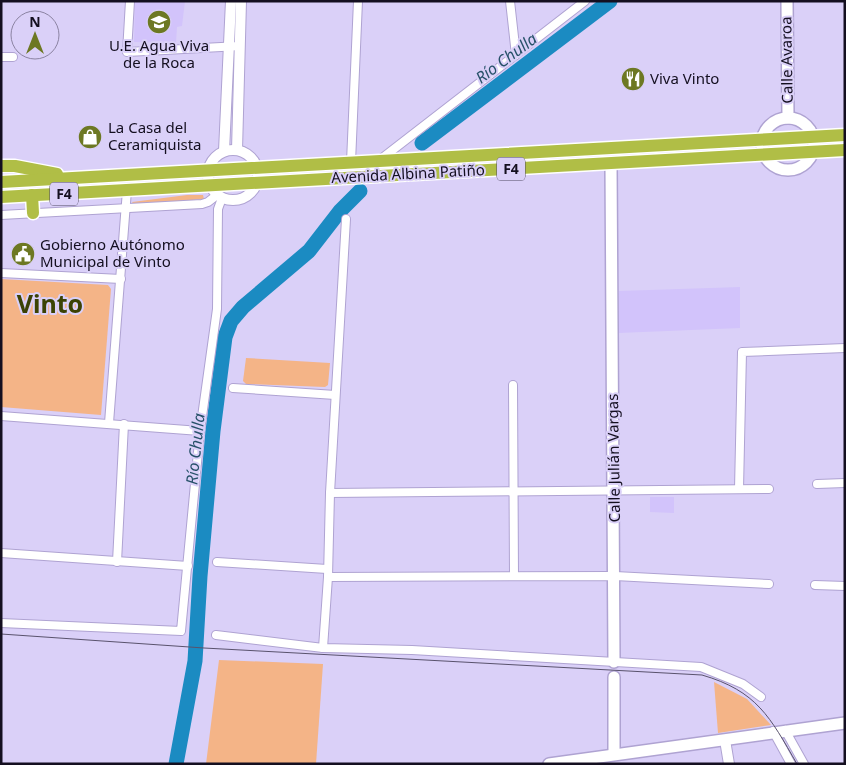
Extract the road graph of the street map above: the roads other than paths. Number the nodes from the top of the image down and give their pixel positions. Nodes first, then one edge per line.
1 (130, 1) edge
2 (231, 1) edge
3 (241, 1) edge
4 (358, 1) edge
5 (510, 1) edge
6 (585, 1) edge
7 (787, 1) edge
8 (235, 47) junction
9 (516, 55) junction
10 (788, 118) junction
11 (845, 135) edge
12 (812, 137) junction
13 (762, 140) junction
14 (237, 150) junction
15 (845, 150) edge
16 (224, 151) junction
17 (812, 152) junction
18 (764, 155) junction
19 (379, 161) junction
20 (351, 162) junction
21 (611, 163) junction
22 (1, 166) edge
23 (258, 168) junction
24 (208, 170) junction
25 (74, 178) junction
26 (1, 182) edge
27 (258, 182) junction
28 (127, 190) junction
29 (216, 193) junction
30 (32, 195) junction
31 (1, 197) edge
32 (126, 210) junction
33 (33, 214) junction
34 (1, 215) edge
35 (346, 219) dead end
36 (1, 273) edge
37 (121, 279) junction
38 (845, 348) edge
39 (512, 385) dead end
40 (234, 388) dead end
41 (336, 395) junction
42 (1, 416) edge
43 (109, 423) junction
44 (124, 424) junction
45 (200, 430) junction
46 (845, 483) edge
47 (817, 484) dead end
48 (738, 489) junction
49 (769, 489) dead end
50 (614, 490) junction
51 (512, 492) junction
52 (330, 493) junction
53 (1, 553) edge
54 (117, 562) junction
55 (217, 562) dead end
56 (188, 566) junction
57 (327, 573) junction
58 (514, 576) junction
59 (615, 576) junction
60 (769, 584) dead end
61 (815, 585) dead end
62 (845, 586) edge
63 (1, 623) edge
64 (216, 635) dead end
65 (323, 648) junction
66 (614, 662) junction
67 (614, 677) joint
68 (761, 697) dead end
69 (845, 723) edge
70 (785, 730) junction
71 (773, 732) junction
72 (725, 740) junction
73 (614, 753) junction
74 (583, 761) edge
75 (549, 764) edge
76 (729, 764) edge
77 (791, 764) edge
78 (804, 764) edge

1 - 8 street
2 - 8 street
3 - 8 street
4 - 20 street
5 - 9 street
6 - 9 street
7 - 10 main road, Calle Avaroa
8 - 14 street
8 - 16 street
9 - 19 street
10 - 12 main road
10 - 13 main road
11 - 12 highway, Avenida Albina Patiño / F4
12 - 13 highway, Avenida Albina Patiño / F4
12 - 17 main road
13 - 18 main road
13 - 19 highway, Avenida Albina Patiño / F4
14 - 16 street
14 - 23 street
15 - 17 highway, Avenida Albina Patiño / F4
16 - 24 street
17 - 18 highway, Avenida Albina Patiño / F4
18 - 21 highway, Avenida Albina Patiño / F4
19 - 20 highway, Avenida Albina Patiño / F4
20 - 23 highway, Avenida Albina Patiño / F4
21 - 27 highway, Avenida Albina Patiño / F4
21 - 50 main road, Calle Julián Vargas
22 - 25 highway
23 - 24 highway, Avenida Albina Patiño / F4
23 - 27 street
24 - 25 highway, Avenida Albina Patiño / F4
24 - 29 street
25 - 26 highway, Avenida Albina Patiño / F4
27 - 29 highway, Avenida Albina Patiño / F4
27 - 29 street
28 - 29 highway, Avenida Albina Patiño / F4
28 - 30 highway, Avenida Albina Patiño / F4
28 - 32 street
29 - 32 street
29 - 45 street
30 - 31 highway, Avenida Albina Patiño / F4
30 - 33 highway
32 - 33 street
32 - 37 street
33 - 34 street
35 - 41 street
36 - 37 street
37 - 43 street
38 - 48 street
39 - 51 street
40 - 41 street
41 - 52 street
42 - 43 street
43 - 44 street
44 - 45 street
44 - 54 street
45 - 56 street
46 - 47 street
48 - 49 street
48 - 50 street
50 - 51 street
50 - 59 main road, Calle Julián Vargas
51 - 52 street
51 - 58 street
52 - 57 street
53 - 54 street
54 - 56 street
55 - 57 street
56 - 63 street
57 - 58 street
57 - 65 street
58 - 59 street
59 - 60 street
59 - 66 main road, Calle Julián Vargas
61 - 62 street
64 - 65 street
65 - 66 street
66 - 67 street, Calle Julián Vargas
66 - 68 street
67 - 73 main road, Calle Julián Vargas
69 - 70 main road
70 - 71 main road
70 - 78 street
71 - 72 main road
71 - 77 street
72 - 73 main road
72 - 76 street
73 - 74 main road
74 - 75 main road

